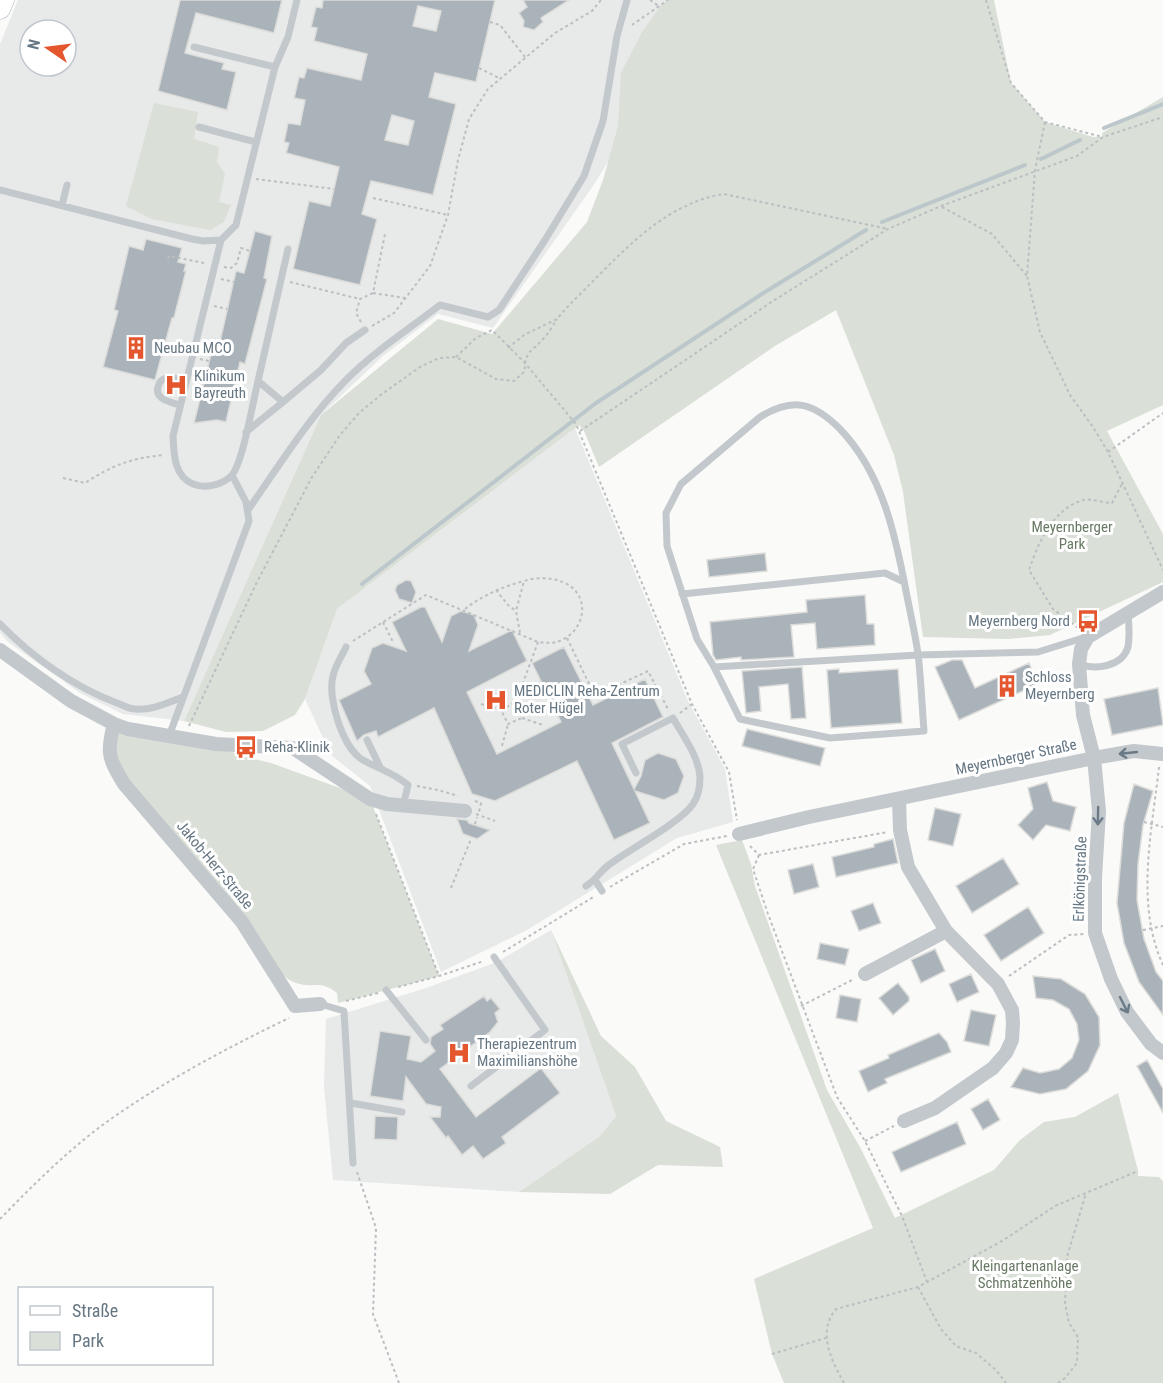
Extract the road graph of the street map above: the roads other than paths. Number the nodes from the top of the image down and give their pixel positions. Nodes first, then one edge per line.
1 (4, 0) edge
2 (297, 0) edge
3 (627, 0) edge
4 (0, 9) edge
5 (194, 47) dead end
6 (275, 67) junction
7 (200, 127) dead end
8 (256, 142) junction
9 (67, 185) dead end
10 (0, 190) edge
11 (62, 205) junction
12 (221, 240) junction
13 (288, 249) dead end
14 (365, 330) road end
15 (258, 381) junction
16 (186, 382) junction
17 (283, 402) junction
18 (180, 405) junction
19 (246, 432) junction
20 (232, 475) junction
21 (248, 510) junction
22 (904, 582) junction
23 (1163, 592) edge
24 (682, 594) junction
25 (1128, 613) junction
26 (0, 624) edge
27 (1088, 636) junction
28 (346, 647) road end
29 (0, 650) edge
30 (918, 655) junction
31 (1079, 664) junction
32 (714, 667) junction
33 (183, 697) junction
34 (114, 724) junction
35 (176, 737) junction
36 (367, 740) dead end
37 (1161, 754) edge
38 (1094, 758) junction
39 (380, 767) junction
40 (636, 773) dead end
41 (899, 799) junction
42 (403, 806) junction
43 (465, 811) road end
44 (739, 834) road end
45 (596, 880) junction
46 (586, 886) dead end
47 (602, 891) road end
48 (946, 932) junction
49 (494, 957) road end
50 (865, 974) road end
51 (386, 990) road end
52 (320, 1004) joint
53 (426, 1040) dead end
54 (1163, 1053) edge
55 (471, 1086) dead end
56 (351, 1103) junction
57 (402, 1112) dead end
58 (904, 1121) road end
59 (353, 1163) road end

1 - 4 street
2 - 6 lane
3 - 21 lane
5 - 6 lane
6 - 8 lane
7 - 8 lane
8 - 12 lane
9 - 11 lane
10 - 11 lane
11 - 12 lane
12 - 16 lane
13 - 15 lane
14 - 17 lane
15 - 17 lane
15 - 19 lane
16 - 18 lane
16 - 18 lane
17 - 19 lane
18 - 20 lane
19 - 20 lane
20 - 21 lane
21 - 33 lane
22 - 24 lane
22 - 24 lane
22 - 30 lane
23 - 25 street
24 - 32 lane
25 - 27 street
25 - 31 lane
26 - 33 lane
27 - 30 lane
27 - 31 street, Meyernberger Straße
28 - 39 lane
29 - 34 street
30 - 32 lane
30 - 32 lane
31 - 38 street, Meyernberger Straße
33 - 35 lane
34 - 35 street
34 - 52 street, Jakob-Herz-Straße
35 - 42 street
36 - 39 lane
37 -> 38 street
38 - 41 street, Meyernberger Straße
38 -> 54 street, Erlkönigstraße
39 - 42 lane
40 - 45 lane
41 - 44 street, Meyernberger Straße
41 - 48 street
42 - 43 street
45 - 46 lane
45 - 47 lane
48 - 50 street
48 - 58 street
49 - 55 lane
51 - 53 lane
52 - 56 lane
56 - 57 lane
56 - 59 lane

